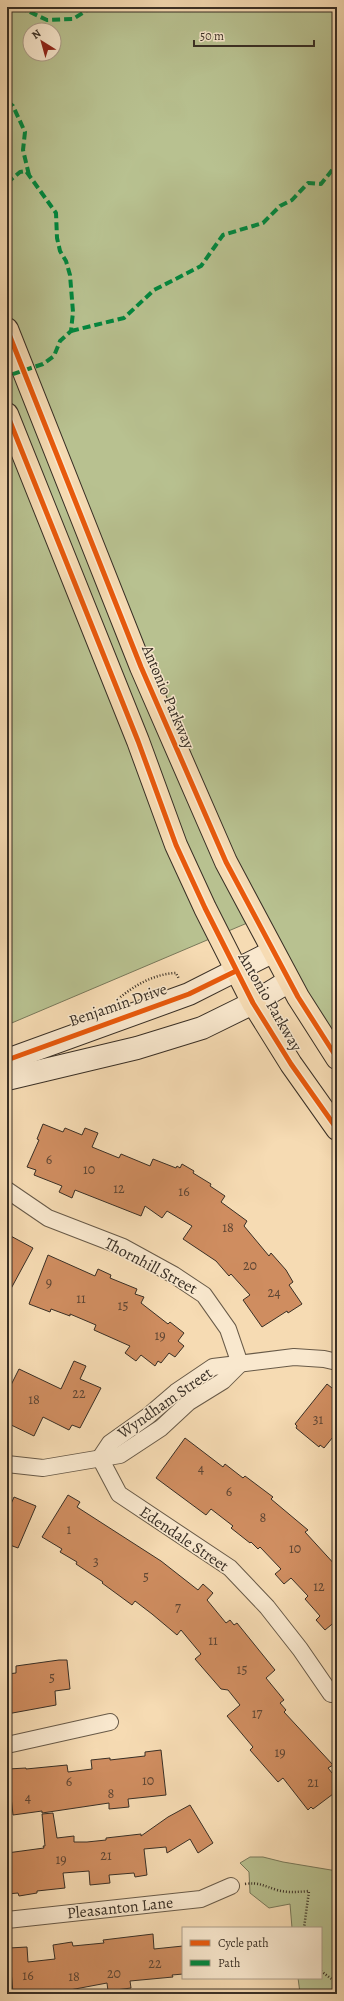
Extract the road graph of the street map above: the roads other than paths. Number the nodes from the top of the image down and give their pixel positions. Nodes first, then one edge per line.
1 (8, 331) edge
2 (7, 414) edge
3 (272, 952) junction
4 (236, 971) junction
5 (289, 981) junction
6 (253, 1003) junction
7 (337, 1058) edge
8 (7, 1060) edge
9 (7, 1079) edge
10 (337, 1129) edge
11 (7, 1190) edge
12 (337, 1362) edge
13 (240, 1364) junction
14 (100, 1458) junction
15 (7, 1464) edge
16 (331, 1694) dead end
17 (110, 1722) dead end
18 (7, 1745) edge
19 (231, 1886) road end
20 (7, 1920) edge

1 - 3 main road, Antonio Parkway
2 - 4 main road, Antonio Parkway
3 - 4 main road, Benjamin Drive
3 - 5 main road, Antonio Parkway
4 - 6 main road, Antonio Parkway
4 - 8 main road, Benjamin Drive
5 - 6 main road
5 - 7 main road, Antonio Parkway
6 - 9 main road
6 - 10 main road, Antonio Parkway
11 - 13 street, Thornhill Street
12 - 13 street, Wyndham Street
13 - 14 street, Wyndham Street
14 - 15 street
14 - 16 street, Edendale Street
17 - 18 street
19 - 20 street, Pleasanton Lane

